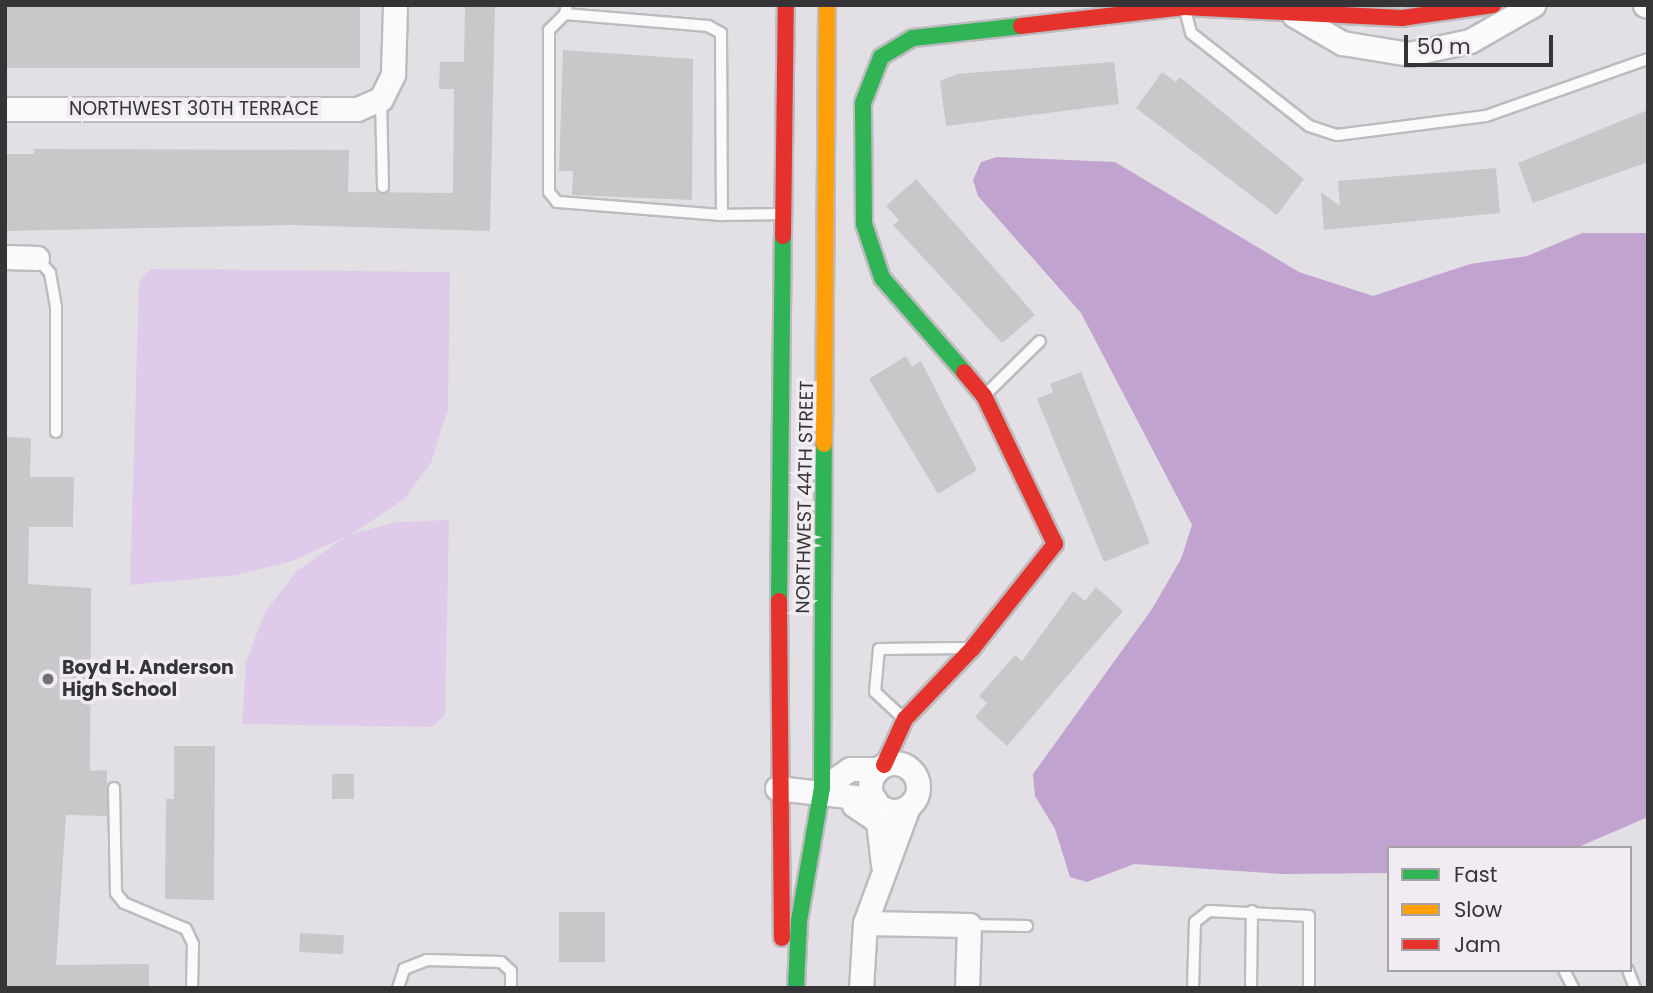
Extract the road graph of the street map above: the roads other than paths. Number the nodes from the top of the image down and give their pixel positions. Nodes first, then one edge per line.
1 (395, 5) edge
2 (786, 5) edge
3 (827, 5) edge
4 (1493, 5) edge
5 (1533, 5) edge
6 (1184, 7) junction
7 (566, 10) edge
8 (1288, 11) junction
9 (1648, 59) edge
10 (381, 99) junction
11 (5, 108) edge
12 (383, 187) dead end
13 (783, 214) junction
14 (722, 215) junction
15 (5, 257) edge
16 (37, 258) joint
17 (1040, 341) dead end
18 (985, 396) junction
19 (56, 432) dead end
20 (972, 649) junction
21 (905, 719) junction
22 (889, 767) junction
23 (114, 788) dead end
24 (777, 788) junction
25 (822, 788) junction
26 (890, 813) junction
27 (1252, 911) junction
28 (865, 923) junction
29 (969, 925) junction
30 (1027, 926) dead end
31 (1565, 972) edge
32 (192, 988) edge
33 (398, 988) edge
34 (511, 988) edge
35 (783, 988) edge
36 (796, 988) edge
37 (861, 988) edge
38 (967, 988) edge
39 (1193, 988) edge
40 (1251, 988) edge
41 (1309, 988) edge
42 (1573, 988) edge

1 - 10 street
2 - 13 street, NORTHWEST 44TH STREET
3 - 25 street, NORTHWEST 44TH STREET
4 - 8 street
5 - 8 street
6 - 8 street
6 - 9 lane
6 - 18 street
7 - 14 lane
7 - 14 lane
10 - 11 street, NORTHWEST 30TH TERRACE
10 - 12 lane
13 - 14 lane
13 - 24 street, NORTHWEST 44TH STREET
15 - 16 street
16 - 19 lane
17 - 18 lane
18 - 20 street
20 - 21 street
20 - 21 lane
21 - 22 street
22 - 25 street
22 - 26 street
22 - 26 street
23 - 32 lane
24 - 25 street
24 - 35 street, NORTHWEST 44TH STREET
25 - 26 street
25 - 36 street, NORTHWEST 44TH STREET
26 - 28 street
27 - 39 lane
27 - 40 lane
27 - 41 lane
28 - 29 street
28 - 37 street
29 - 30 lane
29 - 38 street
31 - 42 lane
33 - 34 lane

